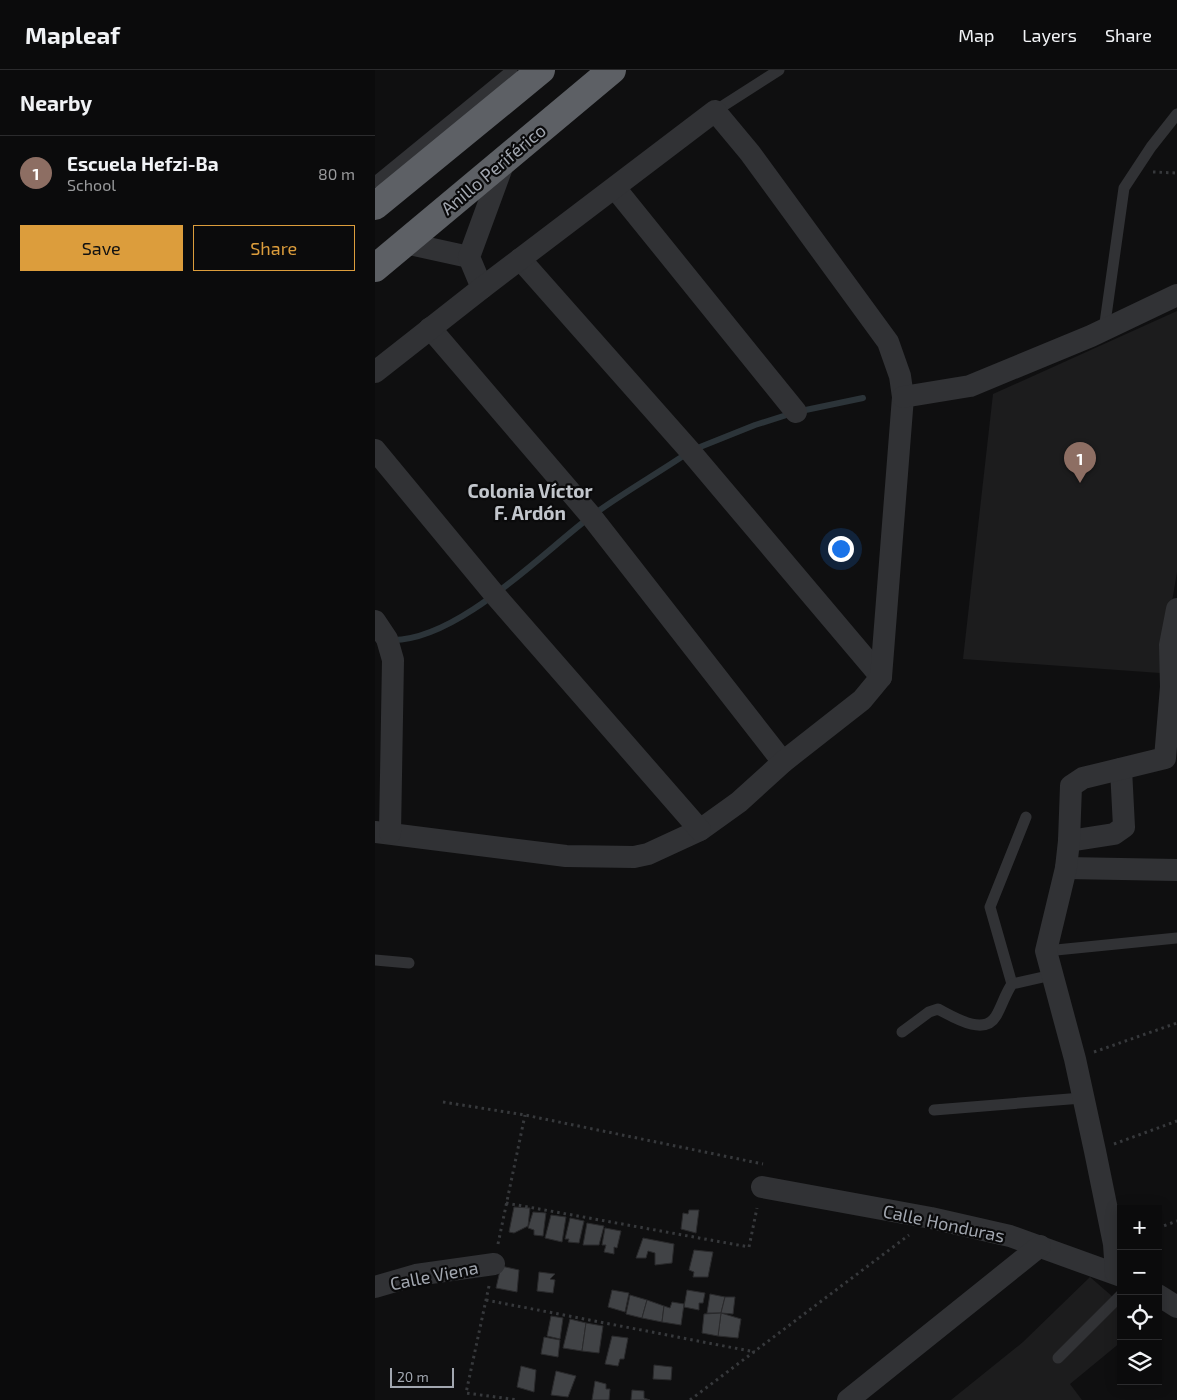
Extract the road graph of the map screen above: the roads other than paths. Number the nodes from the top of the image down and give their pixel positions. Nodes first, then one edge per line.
1 (512, 70) edge
2 (541, 70) edge
3 (612, 70) edge
4 (779, 70) edge
5 (715, 111) junction
6 (1177, 114) edge
7 (505, 159) junction
8 (375, 182) edge
9 (615, 188) junction
10 (375, 206) edge
11 (405, 243) junction
12 (469, 257) junction
13 (520, 259) junction
14 (375, 268) edge
15 (482, 288) junction
16 (1177, 296) edge
17 (430, 328) junction
18 (1104, 330) junction
19 (375, 372) edge
20 (903, 396) junction
21 (797, 412) dead end
22 (375, 450) edge
23 (1177, 609) edge
24 (375, 621) edge
25 (881, 677) junction
26 (783, 762) junction
27 (1121, 769) junction
28 (1026, 817) dead end
29 (700, 830) junction
30 (383, 833) edge
31 (1069, 841) junction
32 (1065, 868) junction
33 (1177, 870) edge
34 (1177, 938) edge
35 (1046, 951) junction
36 (375, 960) edge
37 (409, 963) dead end
38 (1053, 975) junction
39 (1012, 984) junction
40 (902, 1032) dead end
41 (1083, 1098) junction
42 (934, 1110) dead end
43 (762, 1188) road end
44 (1040, 1246) junction
45 (494, 1264) dead end
46 (1117, 1267) edge
47 (1117, 1275) edge
48 (375, 1288) edge
49 (1162, 1298) edge
50 (1117, 1299) edge
51 (1177, 1307) edge
52 (1058, 1358) dead end
53 (848, 1400) edge

1 - 8 lane
2 - 10 highway
3 - 7 highway, Anillo Periférico
4 - 5 lane
5 - 9 street
5 - 20 street
6 - 18 lane
7 - 11 highway, Anillo Periférico
7 - 12 street
9 - 13 street
9 - 21 street
11 - 12 street
11 - 14 highway, Anillo Periférico
12 - 15 street
13 - 15 street
13 - 25 street
15 - 17 street
16 - 18 street
17 - 19 street
17 - 26 street
18 - 20 street
20 - 25 street
22 - 29 street
23 - 27 street
24 - 30 street
25 - 26 street
26 - 29 street
27 - 31 street
27 - 31 street
28 - 39 lane
29 - 30 street
31 - 32 street
32 - 33 street
32 - 35 street
34 - 35 lane
35 - 38 street
36 - 37 lane
38 - 39 lane
38 - 41 street
39 - 40 lane
41 - 42 lane
41 - 46 street
43 - 44 street, Calle Honduras
44 - 47 street, Calle Honduras
44 - 53 street
45 - 48 street, Calle Viena
49 - 51 street
50 - 52 lane

